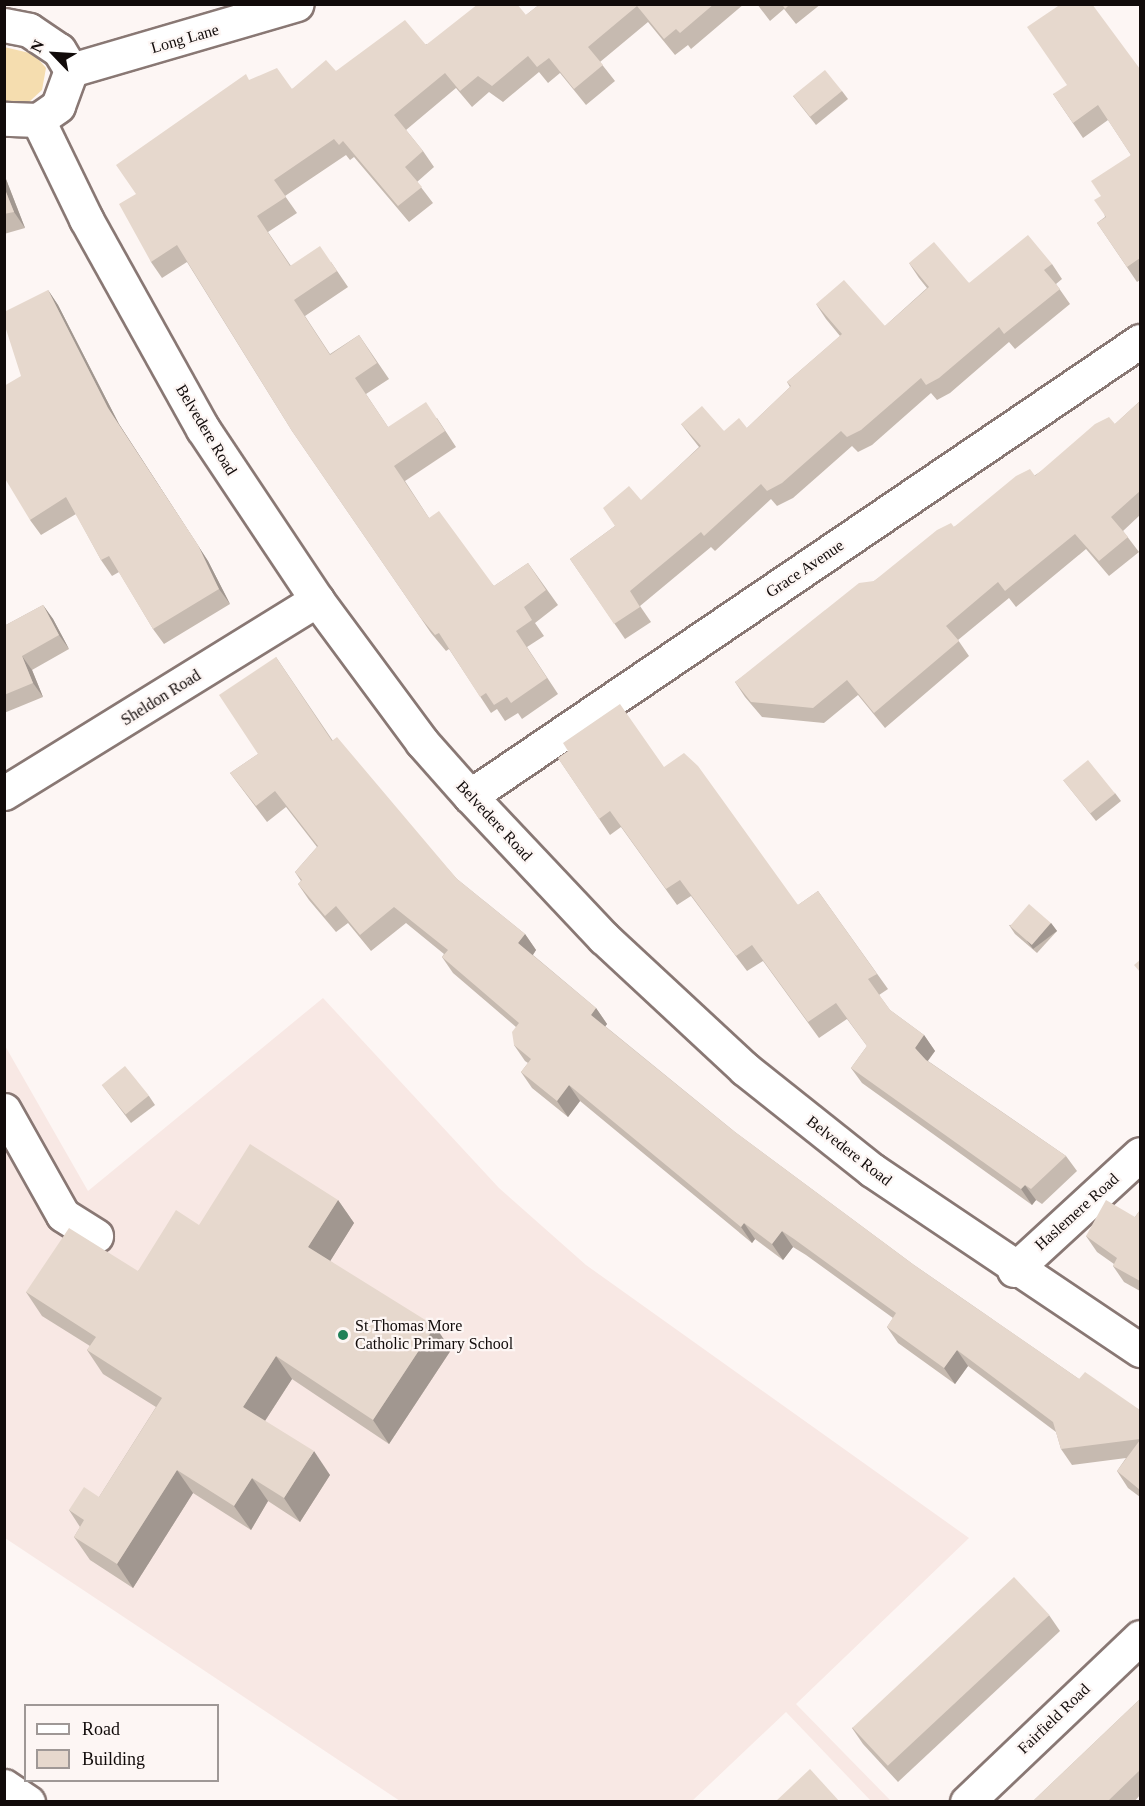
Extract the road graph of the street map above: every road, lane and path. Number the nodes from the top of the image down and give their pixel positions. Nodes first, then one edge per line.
1 (297, 4) edge
2 (4, 25) edge
3 (71, 70) junction
4 (4, 119) edge
5 (38, 120) junction
6 (1140, 341) edge
7 (317, 600) junction
8 (4, 793) edge
9 (470, 796) junction
10 (4, 1110) edge
11 (1140, 1154) edge
12 (96, 1236) dead end
13 (1014, 1270) junction
14 (1140, 1350) edge
15 (1140, 1637) edge
16 (4, 1786) edge
17 (28, 1802) edge
18 (967, 1802) edge

1 - 3 street, Long Lane
2 - 3 street
3 - 5 street
4 - 5 street
5 - 7 street, Belvedere Road
6 - 9 street, Grace Avenue
7 - 8 street, Sheldon Road
7 - 9 street, Belvedere Road
9 - 13 street, Belvedere Road
10 - 12 street
11 - 13 street, Haslemere Road
13 - 14 street, Belvedere Road
15 - 18 street, Fairfield Road
16 - 17 street

